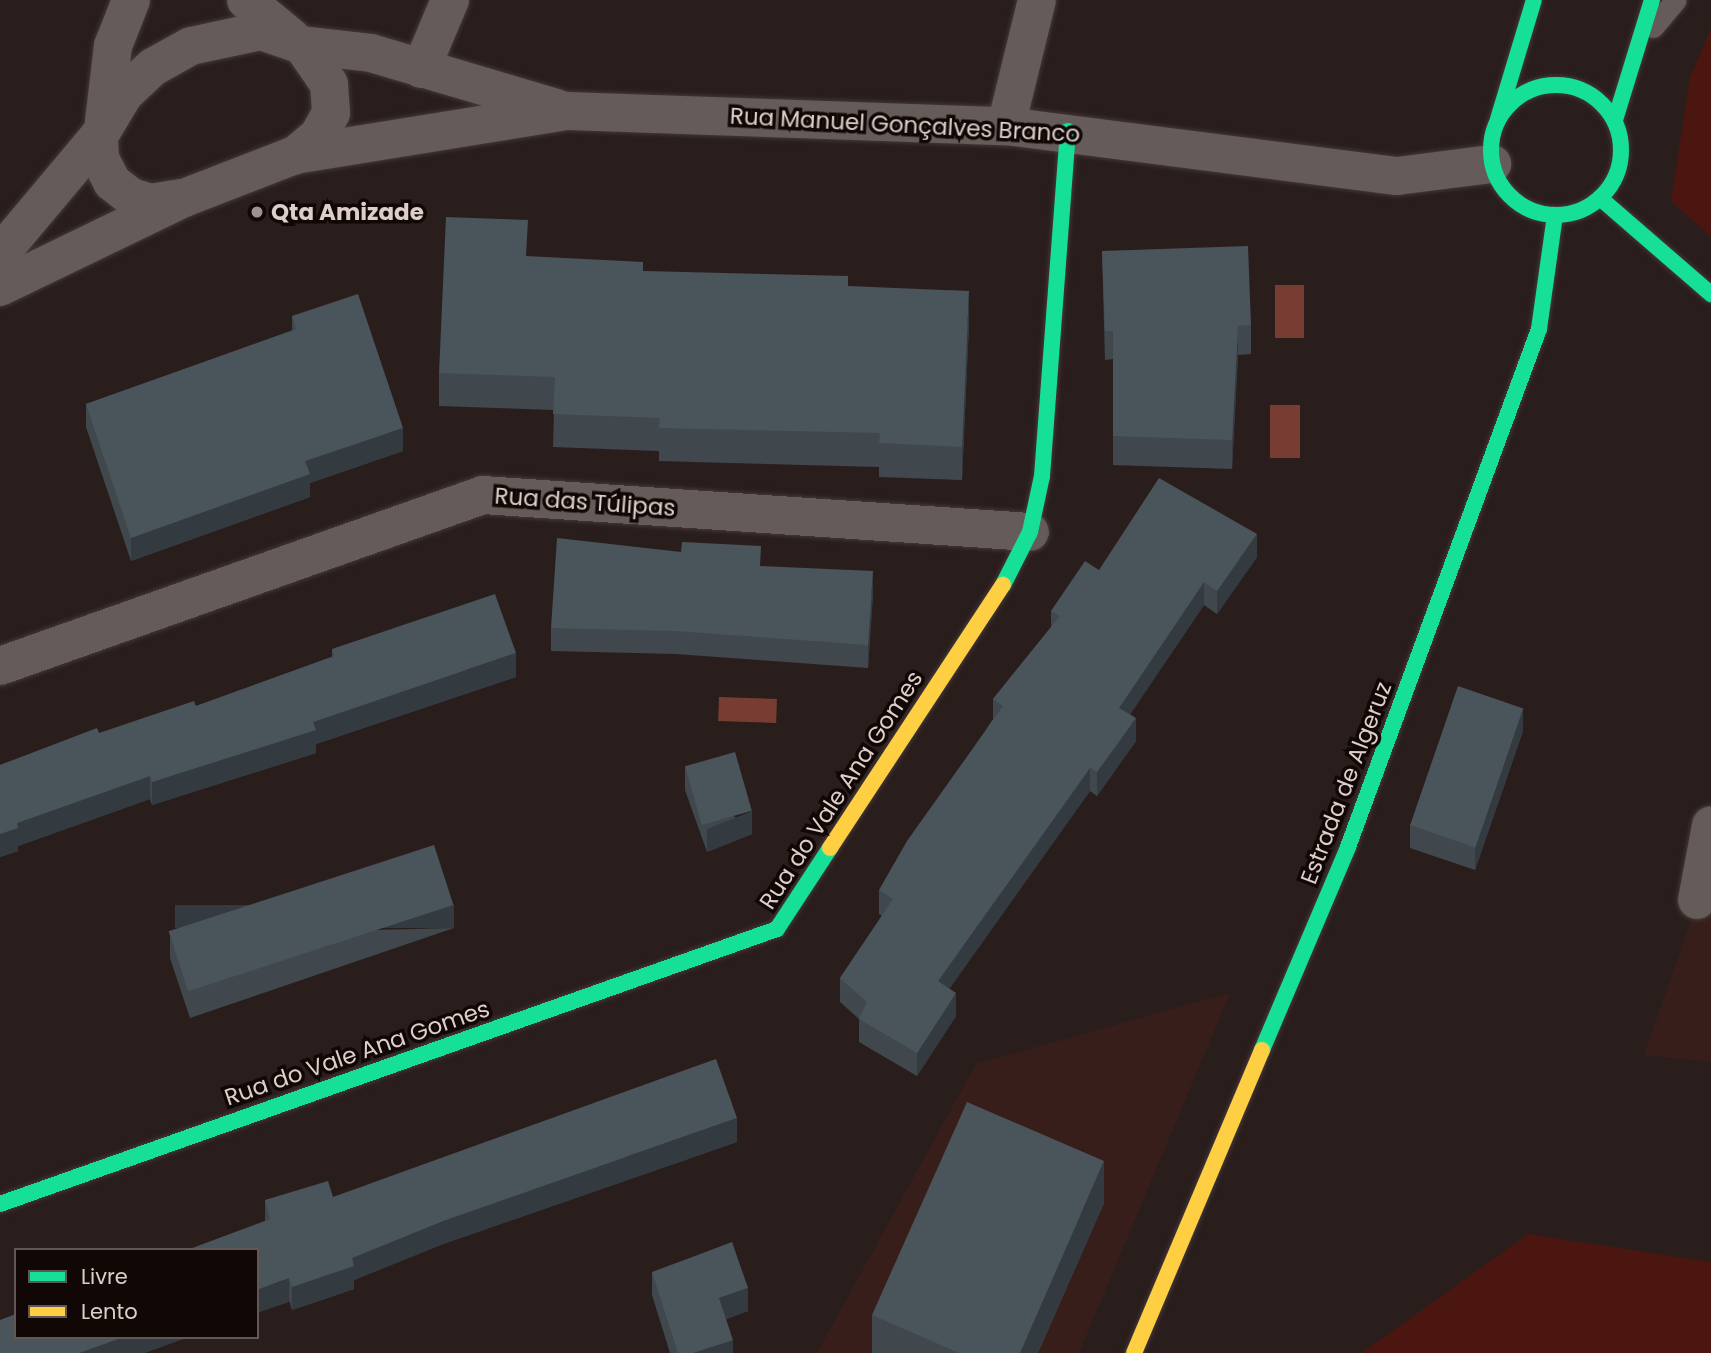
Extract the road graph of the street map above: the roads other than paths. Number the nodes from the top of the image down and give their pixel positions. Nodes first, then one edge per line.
1 (131, 0) edge
2 (246, 0) edge
3 (450, 0) edge
4 (1038, 0) edge
5 (1652, 0) edge
6 (1676, 0) edge
7 (1533, 1) edge
8 (298, 42) junction
9 (1635, 47) junction
10 (421, 69) junction
11 (566, 111) junction
12 (1615, 120) junction
13 (1497, 121) junction
14 (1006, 126) junction
15 (102, 128) junction
16 (1068, 131) junction
17 (295, 155) junction
18 (1492, 164) junction
19 (184, 198) junction
20 (1600, 198) junction
21 (1555, 215) junction
22 (0, 254) edge
23 (0, 287) edge
24 (1711, 294) edge
25 (1030, 532) junction
26 (0, 666) edge
27 (1711, 825) edge
28 (1697, 900) dead end
29 (0, 1204) edge
30 (1134, 1353) edge

1 - 15 street
2 - 8 street
3 - 10 street
4 - 14 street
5 - 9 main road
6 - 9 lane
7 - 13 main road
8 - 10 street, Rua Manuel Gonçalves Branco
8 - 15 street, Rua Manuel Gonçalves Branco
8 - 17 street, Rua Manuel Gonçalves Branco
9 - 12 main road
10 - 11 street, Rua Manuel Gonçalves Branco
11 - 14 street, Rua Manuel Gonçalves Branco
11 - 17 street, Rua Manuel Gonçalves Branco
12 - 13 main road
12 - 20 main road
13 - 18 main road
14 - 16 street, Rua Manuel Gonçalves Branco
15 - 19 street, Rua Manuel Gonçalves Branco
15 - 22 street, Rua Manuel Gonçalves Branco
16 - 18 street, Rua Manuel Gonçalves Branco
16 - 25 main road, Rua do Vale Ana Gomes
17 - 19 street, Rua Manuel Gonçalves Branco
18 - 21 main road
19 - 23 street, Rua Manuel Gonçalves Branco
20 - 21 main road
20 - 24 main road
21 - 30 main road, Estrada de Algeruz
25 - 26 street, Rua das Túlipas
25 - 29 main road, Rua do Vale Ana Gomes
27 - 28 street

